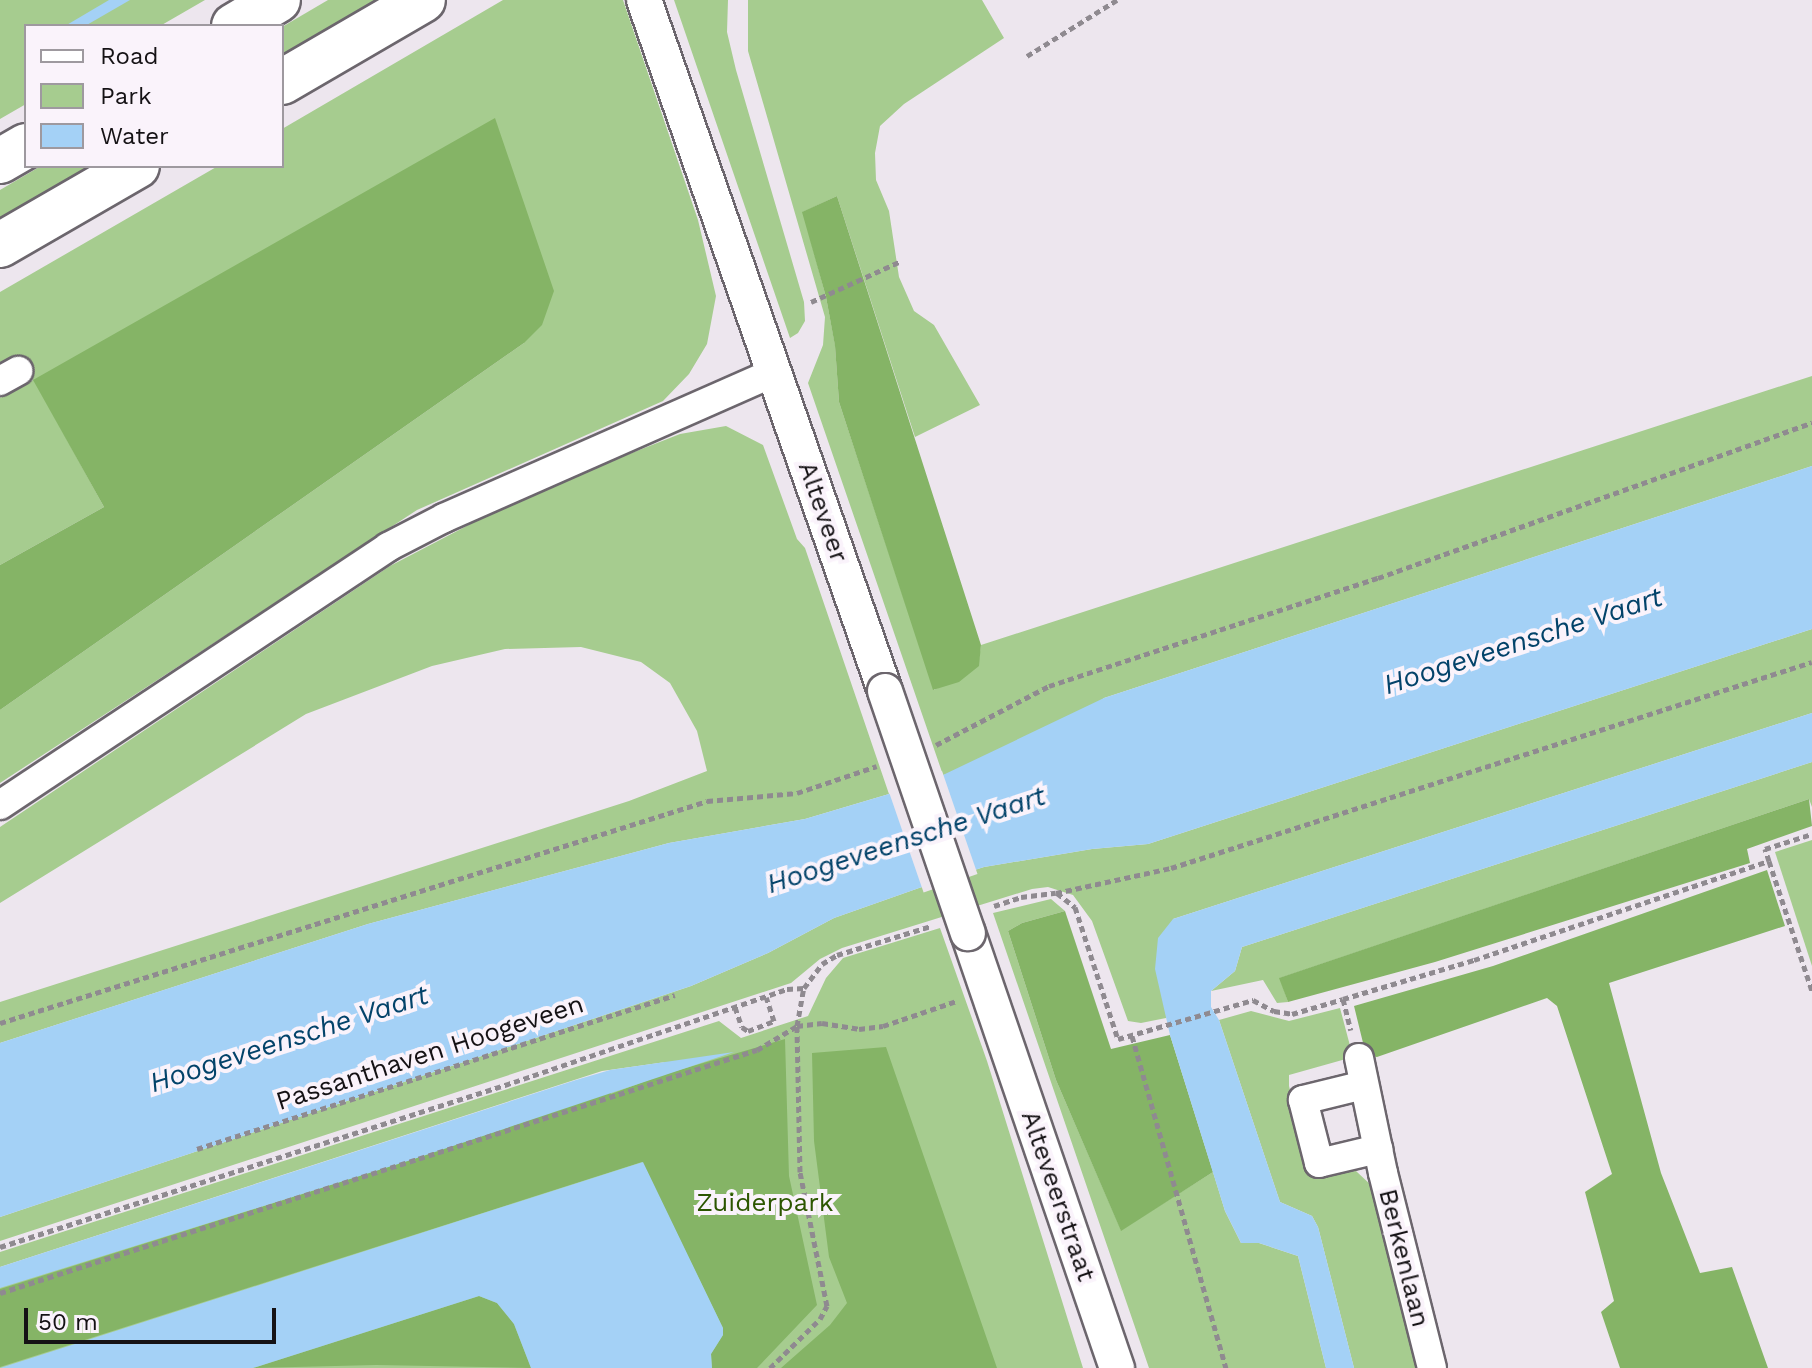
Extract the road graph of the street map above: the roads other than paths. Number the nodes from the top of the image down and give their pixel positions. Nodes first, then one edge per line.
1 (278, 0) edge
2 (423, 0) edge
3 (644, 0) edge
4 (237, 24) edge
5 (284, 81) edge
6 (24, 147) edge
7 (0, 161) edge
8 (134, 168) edge
9 (0, 245) edge
10 (775, 372) junction
11 (0, 805) edge
12 (1000, 1024) joint
13 (1378, 1149) junction
14 (1117, 1368) edge
15 (1432, 1368) edge

1 - 4 highway
2 - 5 highway
3 - 10 street, Alteveer
6 - 7 highway
8 - 9 highway
10 - 11 street
10 - 12 street, Alteveer, bridge
12 - 14 street, Alteveerstraat
13 - 13 street, Berkenlaan
13 - 15 street, Berkenlaan

